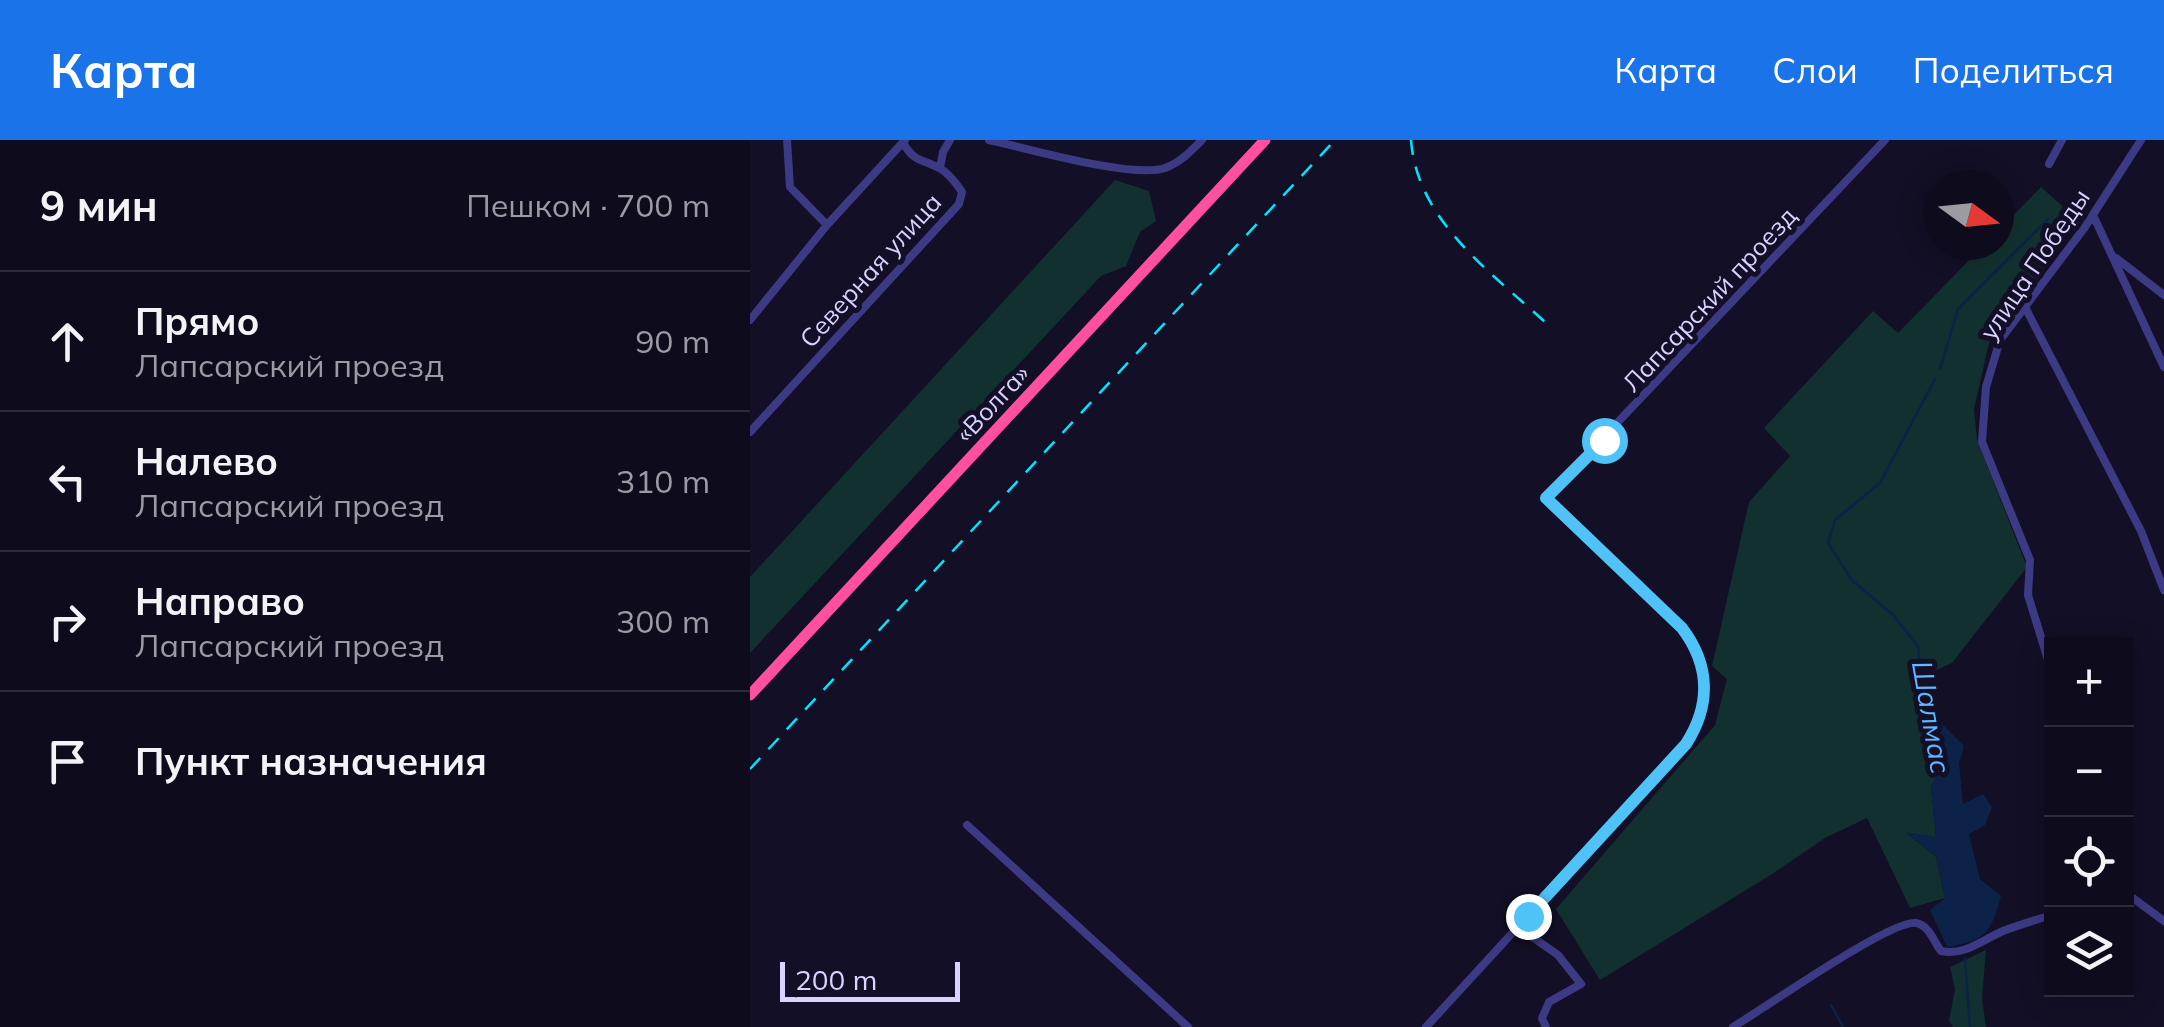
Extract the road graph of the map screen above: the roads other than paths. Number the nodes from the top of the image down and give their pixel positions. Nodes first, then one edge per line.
1 (787, 140) edge
2 (950, 140) edge
3 (989, 140) edge
4 (1202, 140) edge
5 (1265, 140) edge
6 (1885, 140) edge
7 (2062, 140) edge
8 (2140, 140) edge
9 (904, 141) edge
10 (2049, 164) dead end
11 (940, 168) junction
12 (2092, 215) junction
13 (827, 224) junction
14 (2113, 255) junction
15 (2164, 295) edge
16 (2026, 309) junction
17 (750, 320) edge
18 (2164, 367) edge
19 (750, 432) edge
20 (2164, 590) edge
21 (2044, 647) edge
22 (750, 695) edge
23 (968, 825) dead end
24 (2134, 901) edge
25 (2044, 917) edge
26 (2164, 920) edge
27 (1518, 926) junction
28 (1188, 1027) edge
29 (1426, 1027) edge
30 (1546, 1027) edge
31 (1733, 1027) edge

1 - 13 street
2 - 11 street
3 - 4 street
5 - 22 highway, «Волга»
6 - 27 street, Лапсарский проезд
7 - 10 street
8 - 12 street, улица Победы
9 - 11 street, Северная улица
9 - 13 street
11 - 19 street, Северная улица
12 - 14 street
12 - 16 street, улица Победы
13 - 17 street
14 - 15 street
14 - 18 street
16 - 20 street
16 - 21 street, улица Победы
23 - 28 street
24 - 26 street
25 - 31 street
27 - 29 street, Лапсарский проезд
27 - 30 street

